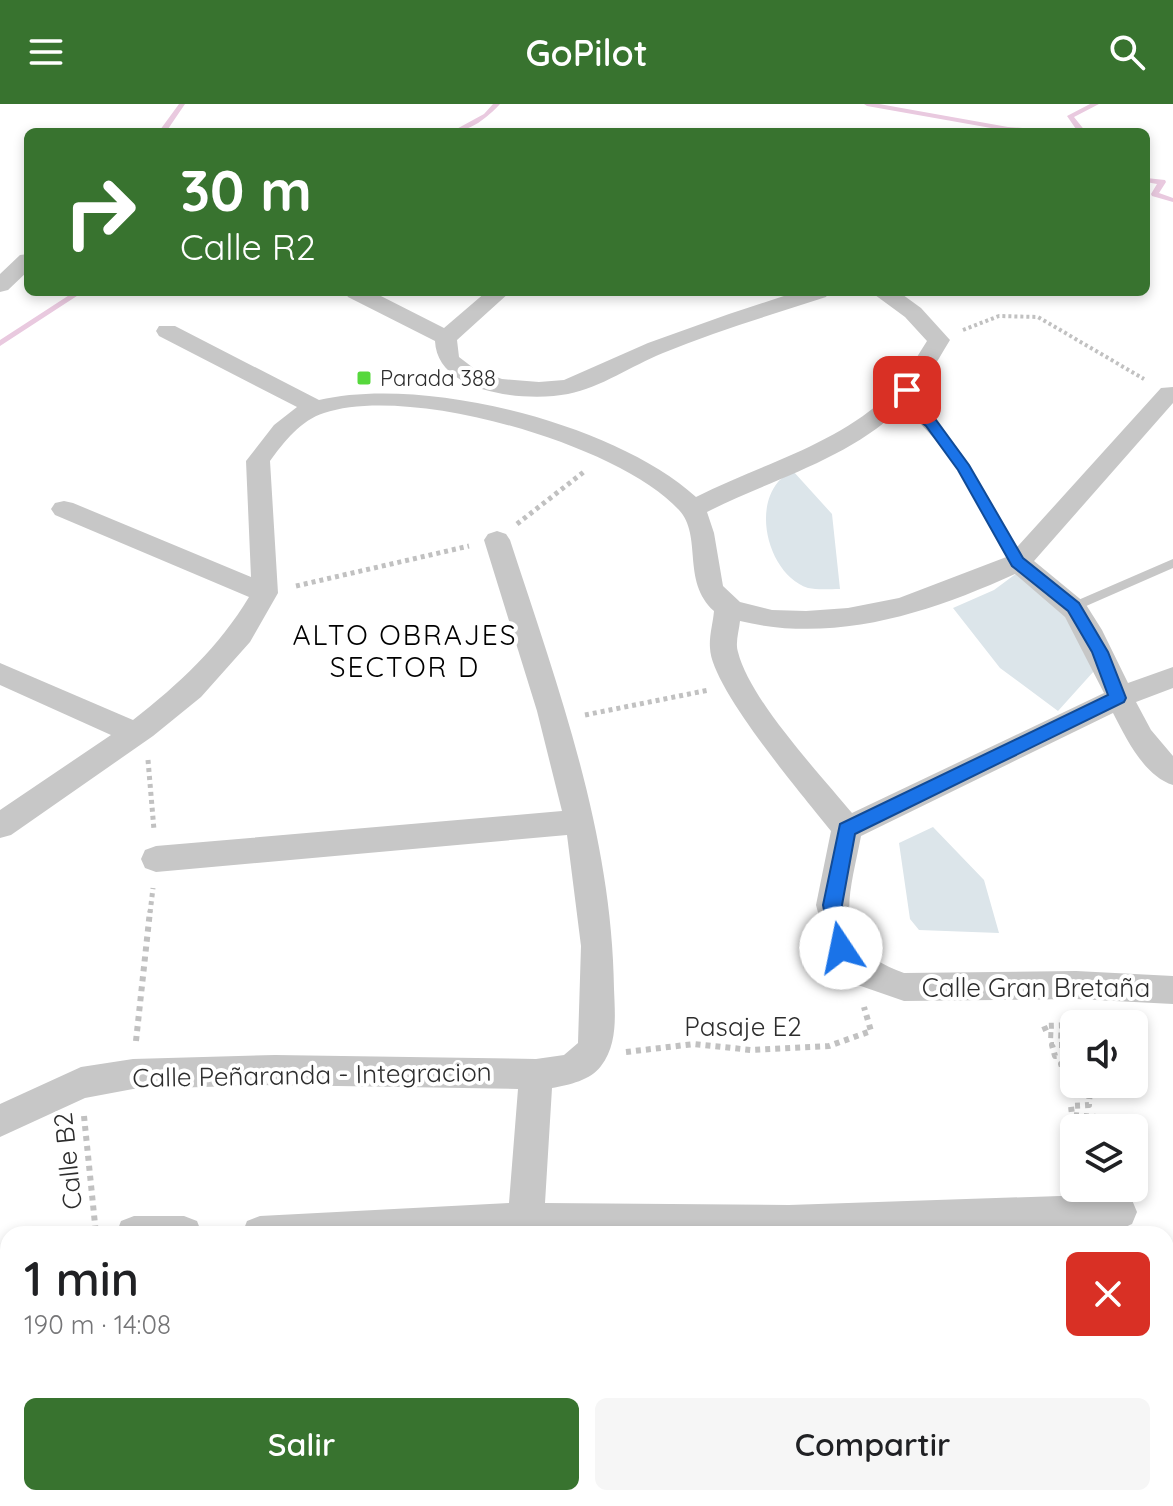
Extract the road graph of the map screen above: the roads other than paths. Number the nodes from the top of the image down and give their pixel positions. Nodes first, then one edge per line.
1 (24, 264) edge
2 (0, 285) edge
3 (364, 296) edge
4 (494, 296) edge
5 (806, 296) edge
6 (891, 296) edge
7 (167, 331) dead end
8 (446, 338) junction
9 (618, 365) junction
10 (1169, 393) road end
11 (900, 400) junction
12 (315, 407) junction
13 (502, 419) junction
14 (64, 509) dead end
15 (693, 509) junction
16 (497, 540) road end
17 (1018, 562) junction
18 (1173, 563) edge
19 (265, 593) junction
20 (1073, 607) junction
21 (728, 608) junction
22 (0, 673) edge
23 (1173, 677) edge
24 (1118, 698) junction
25 (139, 730) junction
26 (1173, 774) edge
27 (579, 822) junction
28 (0, 826) edge
29 (847, 829) junction
30 (156, 859) road end
31 (1173, 990) edge
32 (536, 1074) junction
33 (0, 1121) edge
34 (1119, 1212) dead end
35 (525, 1226) edge
36 (591, 1226) edge

1 - 2 street
3 - 8 street
4 - 8 street
5 - 9 street
6 - 11 street
7 - 12 street
8 - 9 street
9 - 13 street
10 - 17 street
11 - 15 street
11 - 17 lane
12 - 13 street
12 - 19 street
13 - 15 street
14 - 19 street
15 - 21 street
16 - 27 street
17 - 20 street
17 - 21 street
18 - 20 lane
19 - 25 street
20 - 24 street
21 - 29 street
22 - 25 street
23 - 24 street
24 - 26 street
24 - 29 street
25 - 28 street
27 - 30 street
27 - 32 street, Calle Peñaranda - Integracion
29 - 31 street, Calle Gran Bretaña
32 - 33 street, Calle Peñaranda - Integracion
32 - 35 street
34 - 36 street

